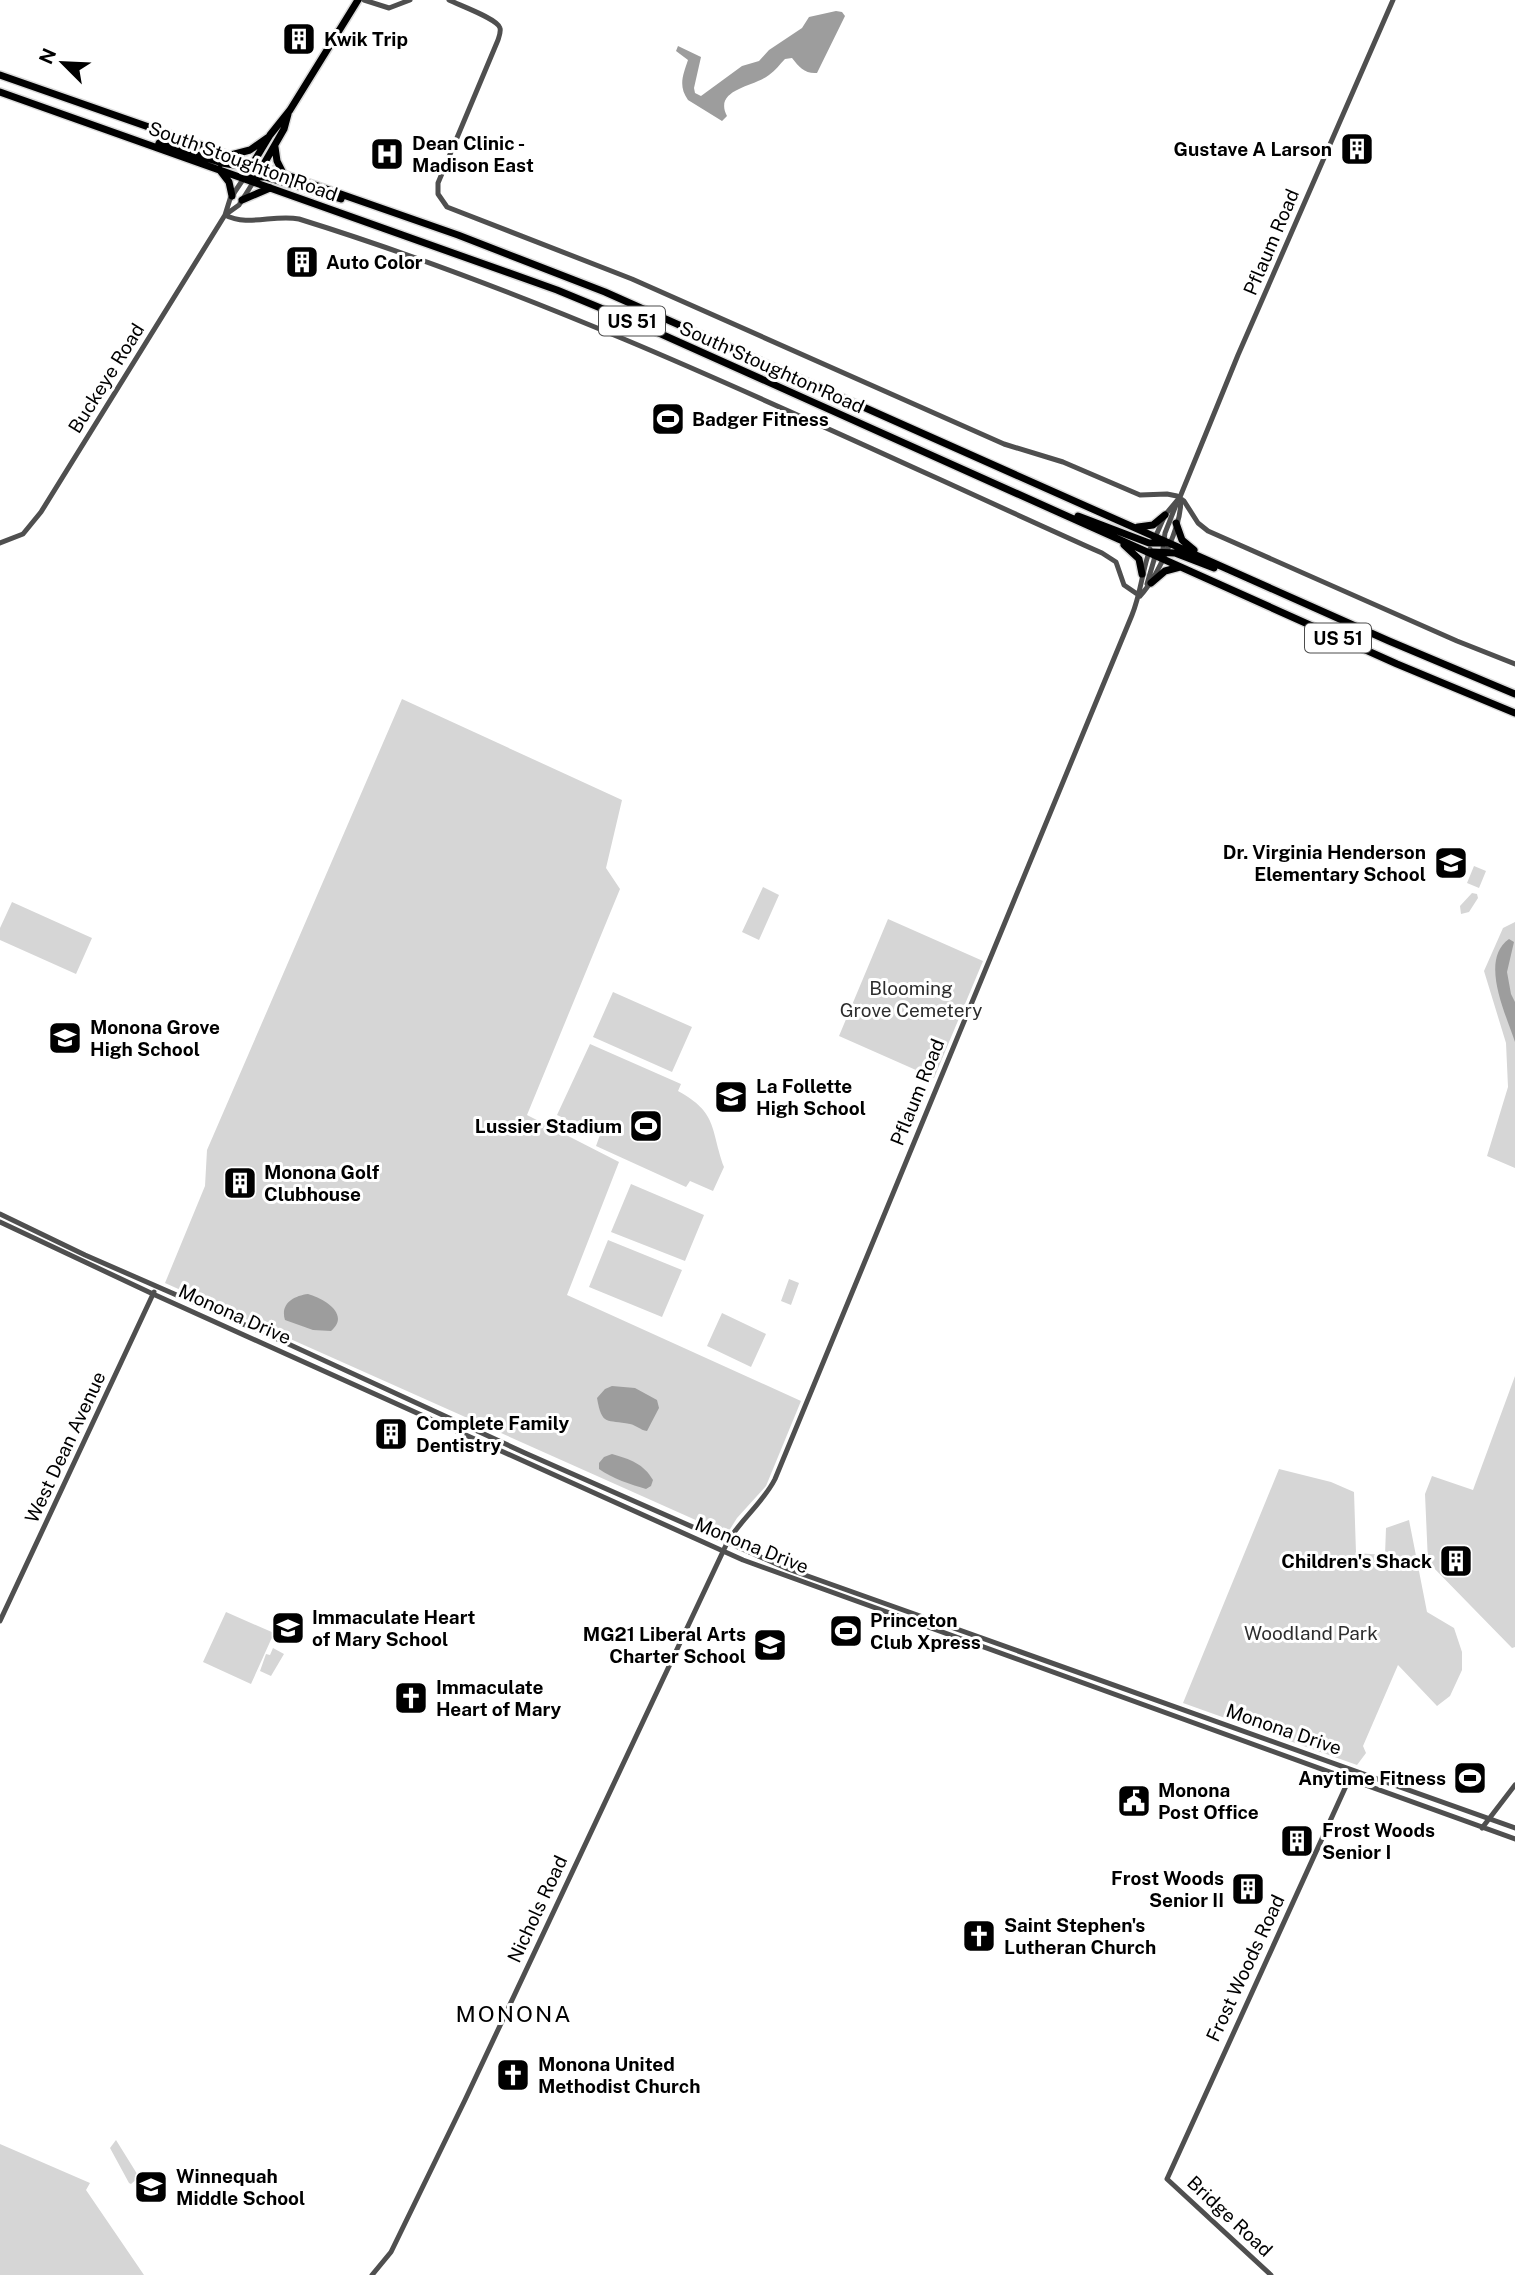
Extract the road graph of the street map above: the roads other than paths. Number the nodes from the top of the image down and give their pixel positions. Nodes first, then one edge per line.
1 (358, 0) edge
2 (364, 0) edge
3 (410, 0) edge
4 (449, 0) edge
5 (1393, 0) edge
6 (0, 75) edge
7 (0, 92) edge
8 (290, 110) junction
9 (118, 133) junction
10 (270, 135) junction
11 (275, 146) junction
12 (231, 155) junction
13 (251, 166) junction
14 (262, 167) junction
15 (219, 169) junction
16 (284, 175) junction
17 (244, 178) junction
18 (255, 179) junction
19 (271, 187) junction
20 (232, 196) junction
21 (242, 200) junction
22 (225, 215) junction
23 (405, 216) junction
24 (1180, 497) junction
25 (1057, 511) junction
26 (1165, 515) junction
27 (1176, 523) junction
28 (1135, 527) junction
29 (1119, 539) junction
30 (0, 543) edge
31 (1159, 548) junction
32 (1198, 556) junction
33 (1180, 567) junction
34 (1142, 573) junction
35 (1248, 579) junction
36 (1151, 583) junction
37 (1140, 596) junction
38 (1515, 664) edge
39 (1515, 694) edge
40 (1515, 713) edge
41 (0, 1213) edge
42 (0, 1222) edge
43 (157, 1286) junction
44 (153, 1294) junction
45 (397, 1395) junction
46 (392, 1405) junction
47 (727, 1543) junction
48 (723, 1552) junction
49 (0, 1621) edge
50 (1353, 1770) junction
51 (1349, 1778) junction
52 (1515, 1785) edge
53 (1488, 1819) junction
54 (1482, 1828) junction
55 (1515, 1828) edge
56 (1515, 1839) edge
57 (1167, 2179) joint
58 (372, 2275) edge
59 (1271, 2275) edge

1 - 8 main road
2 - 3 street
4 - 24 street, South Stoughton Road
5 - 24 street, Pflaum Road
6 - 12 main road, South Stoughton Road / US 51
7 - 9 main road, South Stoughton Road / US 51
8 - 10 main road
8 - 11 main road
9 - 13 main road
9 - 15 main road, South Stoughton Road / US 51
10 - 12 main road
10 - 13 main road
11 - 14 main road
11 - 16 main road
12 - 13 main road, South Stoughton Road / US 51
13 - 14 main road, South Stoughton Road / US 51
13 - 17 main road
14 - 16 main road, South Stoughton Road / US 51
14 - 18 main road
15 - 17 main road, South Stoughton Road / US 51
15 - 20 main road
16 - 23 main road, South Stoughton Road / US 51
17 - 18 main road, South Stoughton Road / US 51
17 - 20 street, Buckeye Road
18 - 19 main road, South Stoughton Road / US 51
18 - 21 street, Buckeye Road
18 - 23 main road
19 - 21 main road
19 - 25 main road, South Stoughton Road / US 51
20 - 22 street, Buckeye Road
21 - 22 street, Buckeye Road
22 - 30 street, Buckeye Road
22 - 37 street
23 - 28 main road, South Stoughton Road / US 51
24 - 26 street, Pflaum Road
24 - 27 street, Pflaum Road
24 - 31 street
24 - 38 street
25 - 29 main road, South Stoughton Road / US 51
25 - 31 main road
26 - 28 main road
26 - 31 street, Pflaum Road
27 - 31 street, Pflaum Road
27 - 32 main road
28 - 31 main road, South Stoughton Road / US 51
29 - 31 main road, South Stoughton Road / US 51
29 - 34 main road
31 - 32 main road, South Stoughton Road / US 51
31 - 33 main road, South Stoughton Road / US 51
31 - 34 street, Pflaum Road
31 - 35 main road
31 - 36 street, Pflaum Road
31 - 37 street
32 - 35 main road, South Stoughton Road / US 51
33 - 36 main road
33 - 40 main road, South Stoughton Road / US 51
34 - 37 street, Pflaum Road
35 - 39 main road, South Stoughton Road / US 51
36 - 37 street, Pflaum Road
37 - 47 street, Pflaum Road
41 - 43 street, Monona Drive
42 - 44 street, Monona Drive
43 - 44 street, West Dean Avenue
43 - 45 street, Monona Drive
44 - 46 street, Monona Drive
44 - 49 street, West Dean Avenue
45 - 46 street
45 - 47 street, Monona Drive
46 - 48 street, Monona Drive
47 - 48 street, Pflaum Road
47 - 50 street, Monona Drive
48 - 51 street, Monona Drive
48 - 58 street, Nichols Road
50 - 51 street, Frost Woods Road
50 - 53 street, Monona Drive
51 - 54 street, Monona Drive
51 - 57 street, Frost Woods Road
52 - 53 street
53 - 54 street
53 - 55 street, Monona Drive
54 - 56 street, Monona Drive
57 - 59 street, Bridge Road

